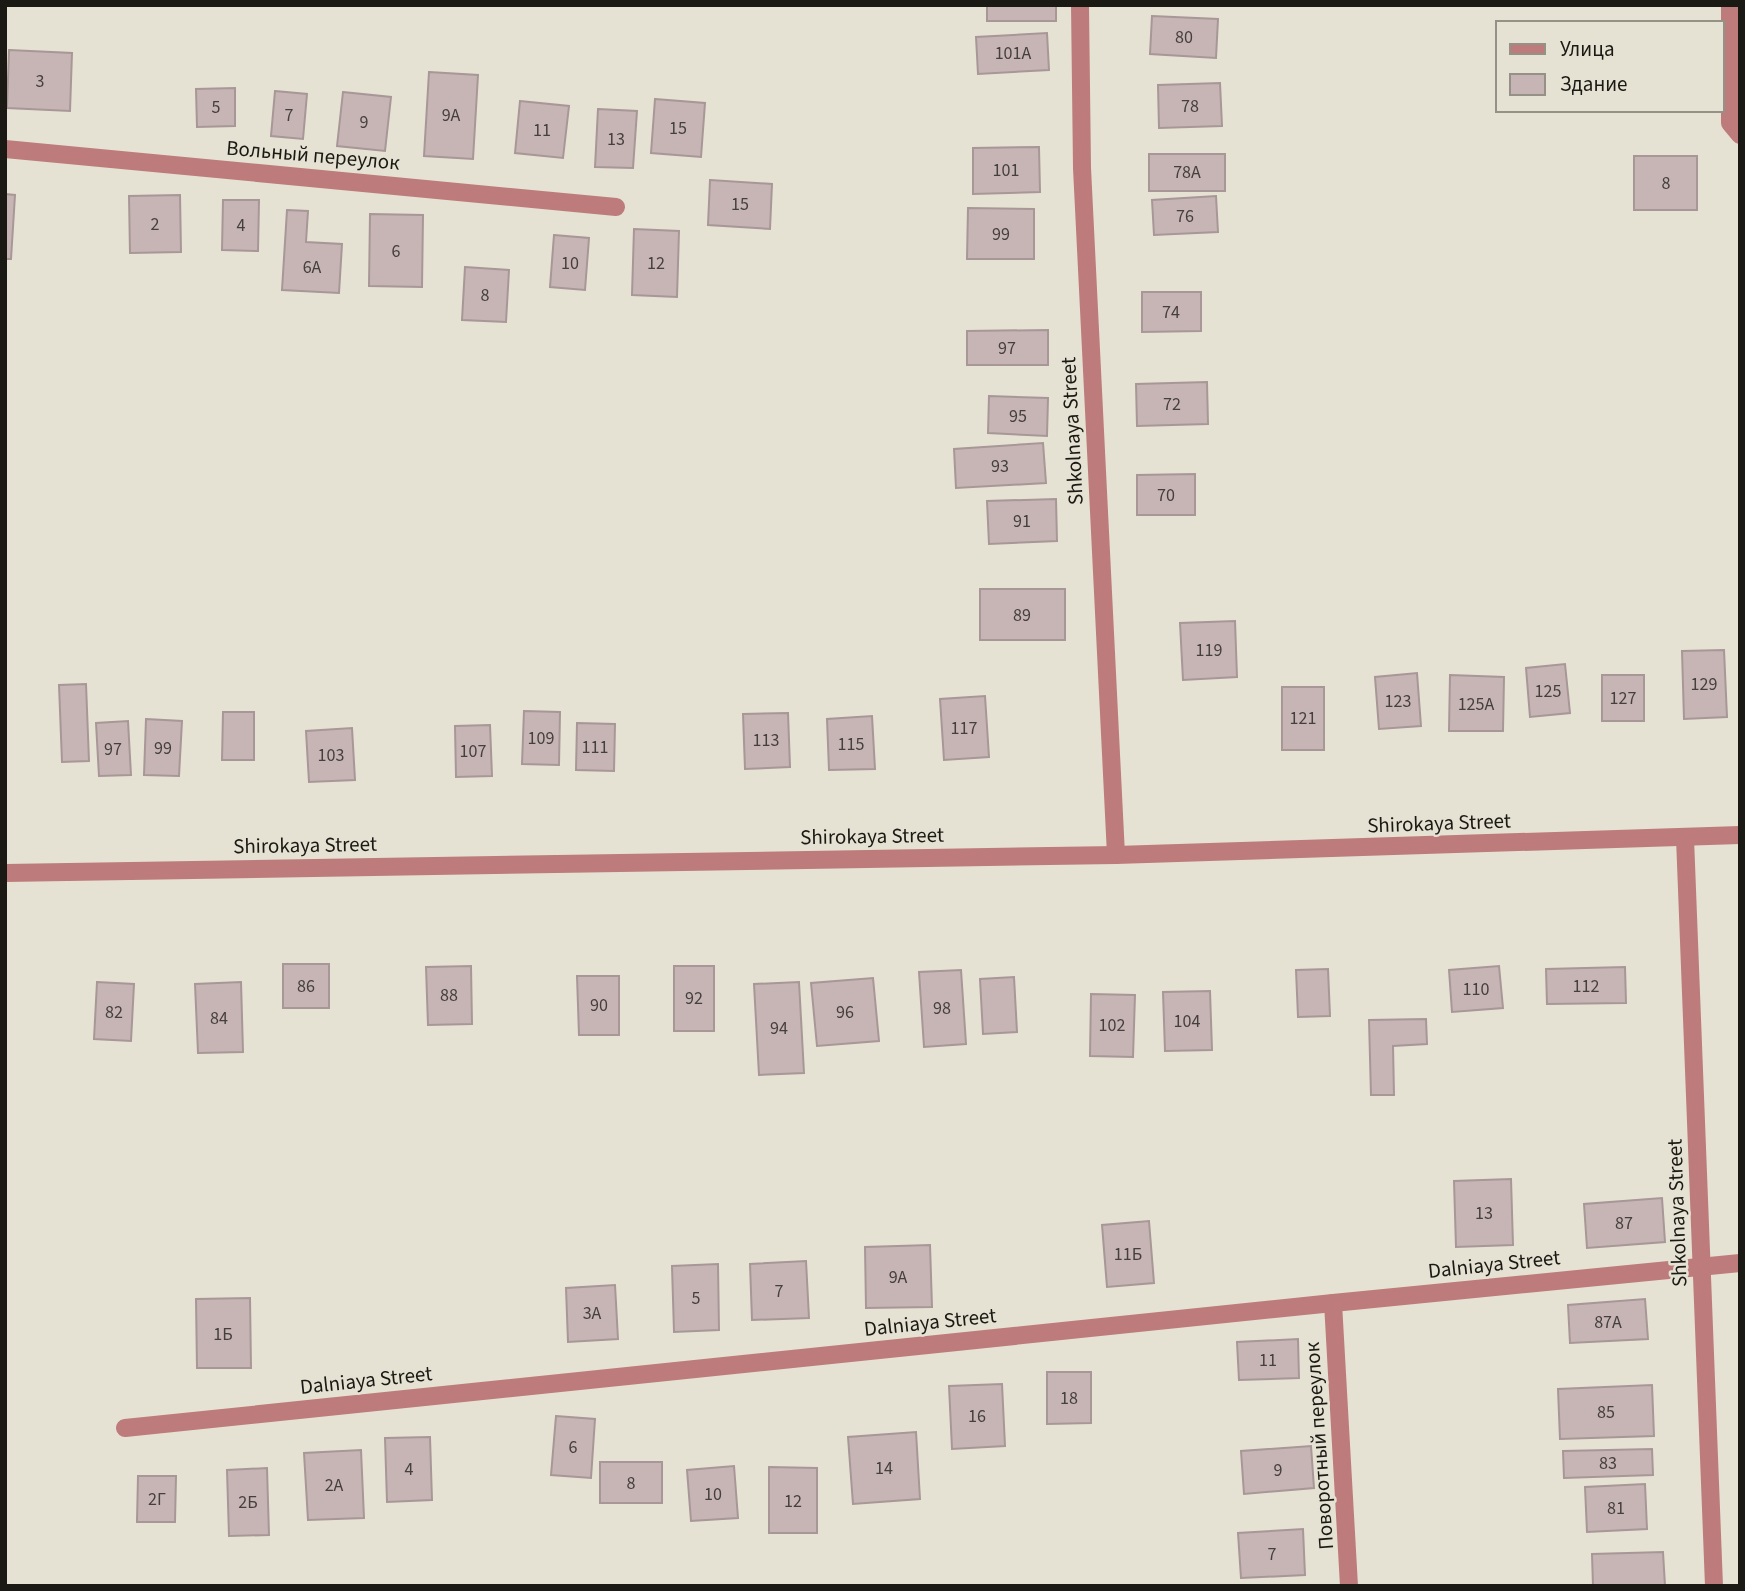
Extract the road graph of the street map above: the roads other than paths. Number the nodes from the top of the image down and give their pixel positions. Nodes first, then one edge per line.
1 (1080, 5) edge
2 (1730, 5) edge
3 (1740, 135) edge
4 (5, 149) edge
5 (616, 207) dead end
6 (1740, 835) edge
7 (1685, 838) junction
8 (1116, 855) junction
9 (5, 873) edge
10 (1740, 1263) edge
11 (1702, 1266) junction
12 (1332, 1303) junction
13 (125, 1428) dead end
14 (1349, 1586) edge
15 (1714, 1586) edge

1 - 8 street, Shkolnaya Street
2 - 3 street
4 - 5 street, Вольный переулок
6 - 7 street, Shirokaya Street
7 - 8 street, Shirokaya Street
7 - 11 street, Shkolnaya Street
8 - 9 street, Shirokaya Street
10 - 11 street, Dalniaya Street
11 - 12 street, Dalniaya Street
11 - 15 street, Shkolnaya Street
12 - 13 street, Dalniaya Street
12 - 14 street, Поворотный переулок

